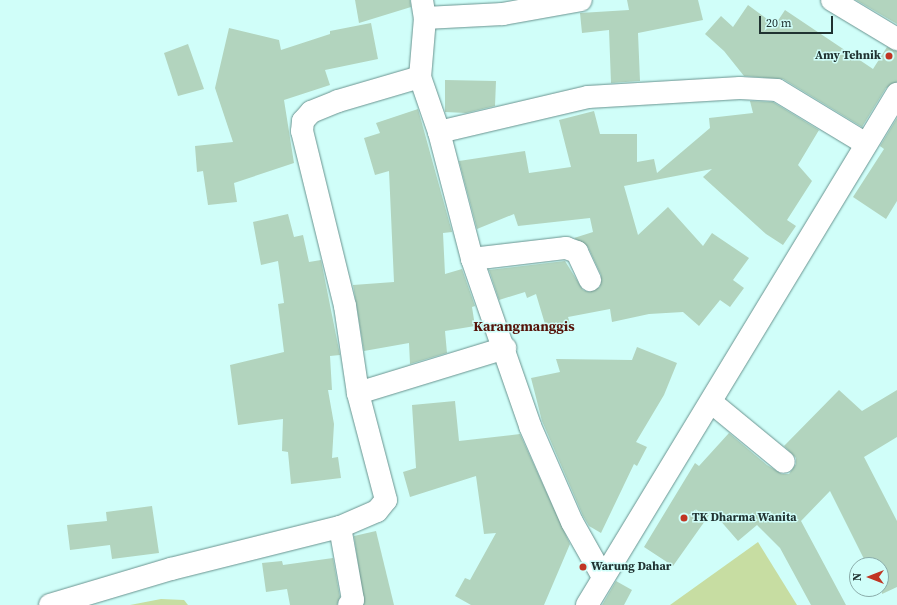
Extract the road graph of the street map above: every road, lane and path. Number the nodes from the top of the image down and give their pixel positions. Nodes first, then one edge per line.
1 (581, 0) edge
2 (832, 0) edge
3 (423, 9) edge
4 (897, 39) edge
5 (420, 77) junction
6 (897, 94) edge
7 (439, 132) junction
8 (866, 144) junction
9 (472, 259) junction
10 (590, 280) dead end
11 (505, 348) junction
12 (358, 392) junction
13 (711, 402) junction
14 (784, 462) dead end
15 (340, 527) junction
16 (603, 577) junction
17 (50, 605) edge
18 (350, 605) edge
19 (587, 605) edge

1 - 3 street
2 - 4 street
3 - 5 street
5 - 7 street
5 - 12 street
6 - 8 street
7 - 8 street
7 - 9 street
8 - 13 street
9 - 10 street
9 - 11 street
11 - 12 street
11 - 16 street
12 - 15 street
13 - 14 street
13 - 16 street
15 - 17 street
15 - 18 street
16 - 19 street

